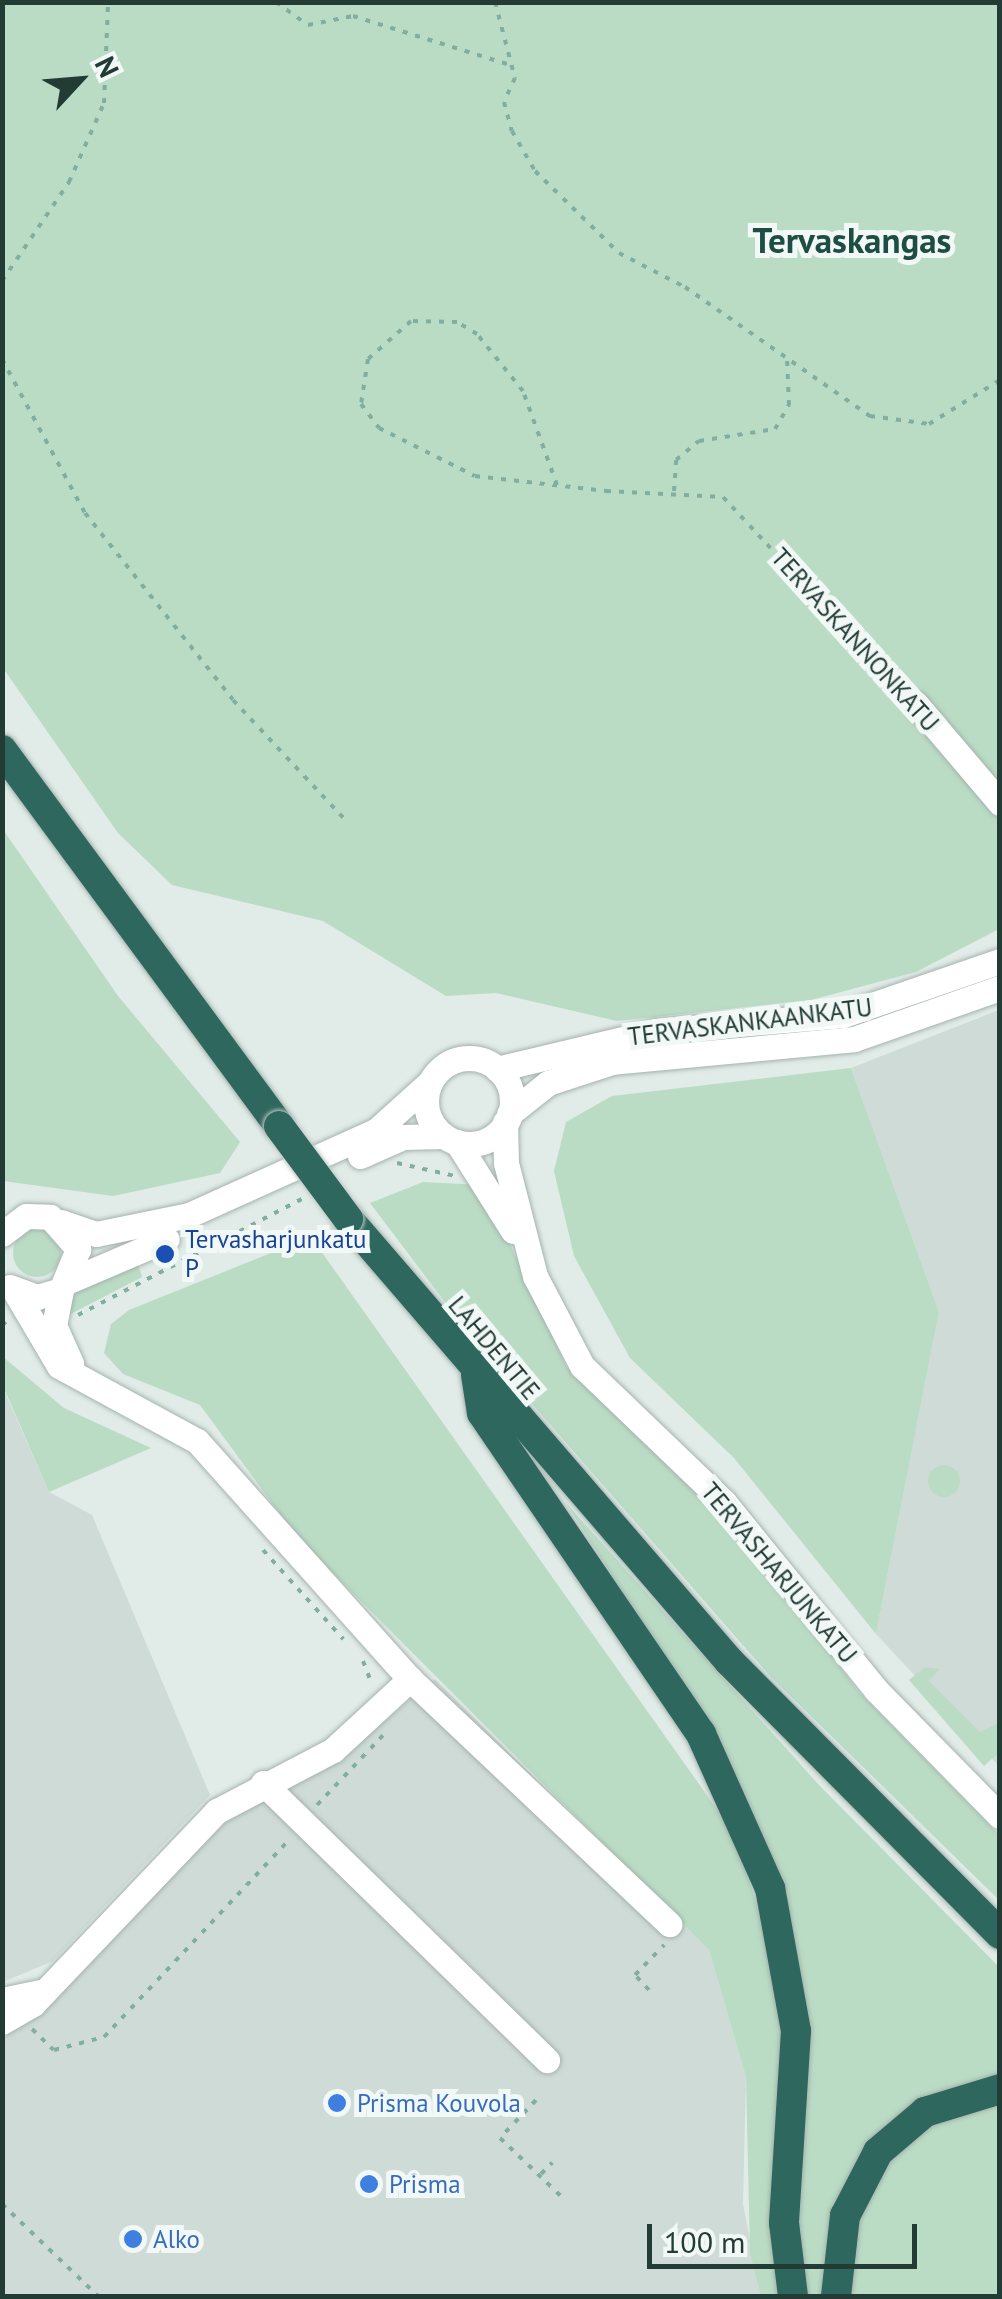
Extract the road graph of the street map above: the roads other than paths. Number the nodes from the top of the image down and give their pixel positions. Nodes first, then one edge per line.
1 (916, 704) road end
2 (2, 750) edge
3 (1000, 804) edge
4 (1000, 962) edge
5 (1000, 988) edge
6 (497, 1069) junction
7 (429, 1083) junction
8 (507, 1118) junction
9 (450, 1139) junction
10 (60, 1222) junction
11 (4, 1231) edge
12 (535, 1276) junction
13 (8, 1284) edge
14 (66, 1285) junction
15 (476, 1374) junction
16 (97, 1392) junction
17 (410, 1679) junction
18 (263, 1783) junction
19 (1000, 1816) edge
20 (668, 1924) road end
21 (1000, 1934) edge
22 (45, 1991) junction
23 (2, 2000) edge
24 (8, 2026) edge
25 (547, 2060) dead end
26 (1000, 2089) edge
27 (793, 2296) edge
28 (836, 2296) edge

1 - 3 street, TERVASKANNONKATU
2 - 15 highway, LAHDENTIE, bridge
4 - 6 street, TERVASKANKAANKATU
5 - 8 street, TERVASKANKAANKATU
6 - 7 street
6 - 8 street
7 - 9 street
7 - 10 street
8 - 9 street
8 - 12 street, TERVASHARJUNKATU
9 - 12 street, TERVASHARJUNKATU
9 - 14 street
10 - 11 street
10 - 14 street
12 - 19 street, TERVASHARJUNKATU
13 - 14 street
13 - 16 street
14 - 16 street
15 - 21 highway, LAHDENTIE
15 - 27 highway
16 - 17 street
17 - 18 street
17 - 20 street
18 - 22 street
18 - 25 street
22 - 23 street
22 - 24 street
26 - 28 highway

